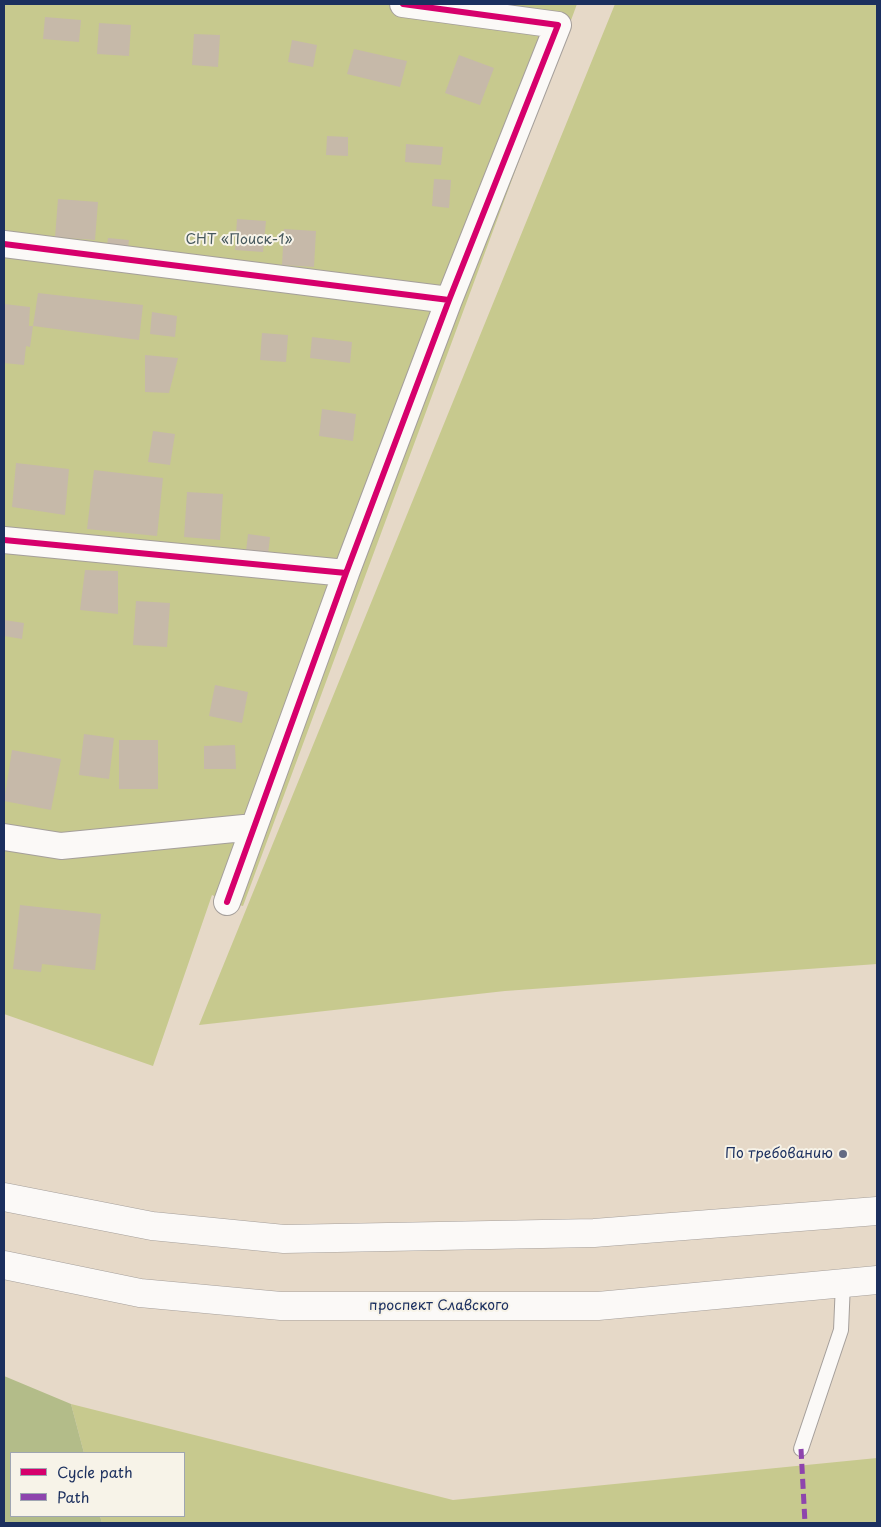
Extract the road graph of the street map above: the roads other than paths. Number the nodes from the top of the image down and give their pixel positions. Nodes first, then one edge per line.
1 (403, 4) edge
2 (561, 14) edge
3 (4, 244) edge
4 (449, 300) junction
5 (4, 540) edge
6 (346, 573) junction
7 (254, 828) junction
8 (4, 837) edge
9 (227, 902) dead end
10 (4, 1197) edge
11 (877, 1210) edge
12 (4, 1265) edge
13 (877, 1280) edge
14 (843, 1283) junction
15 (800, 1448) dead end

1 - 2 street
2 - 4 street
3 - 4 street
4 - 6 street
5 - 6 street
6 - 7 street
7 - 8 street
7 - 9 street
10 - 11 main road
12 - 14 main road, проспект Славского
13 - 14 main road, проспект Славского
14 - 15 lane

